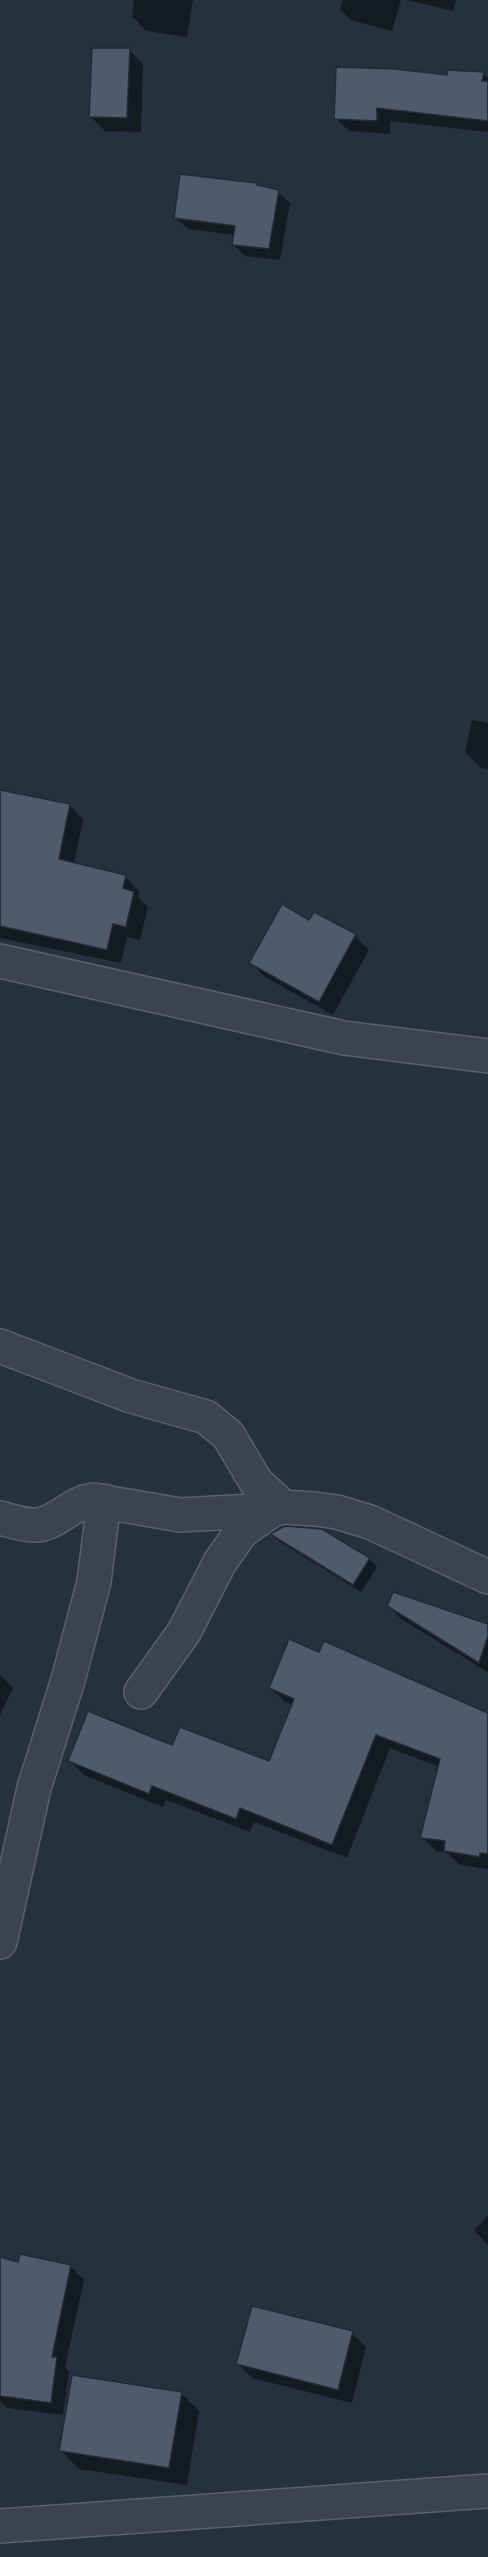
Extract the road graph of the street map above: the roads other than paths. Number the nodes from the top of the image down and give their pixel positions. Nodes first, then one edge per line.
1 (0, 961) edge
2 (488, 1056) edge
3 (0, 1346) edge
4 (104, 1501) junction
5 (278, 1508) junction
6 (0, 1518) edge
7 (488, 1578) edge
8 (141, 1692) dead end
9 (0, 1942) edge
10 (488, 2491) edge
11 (0, 2526) edge

1 - 2 street
3 - 5 street
4 - 5 street
4 - 6 street
4 - 9 street
5 - 7 street
5 - 8 street
10 - 11 street

